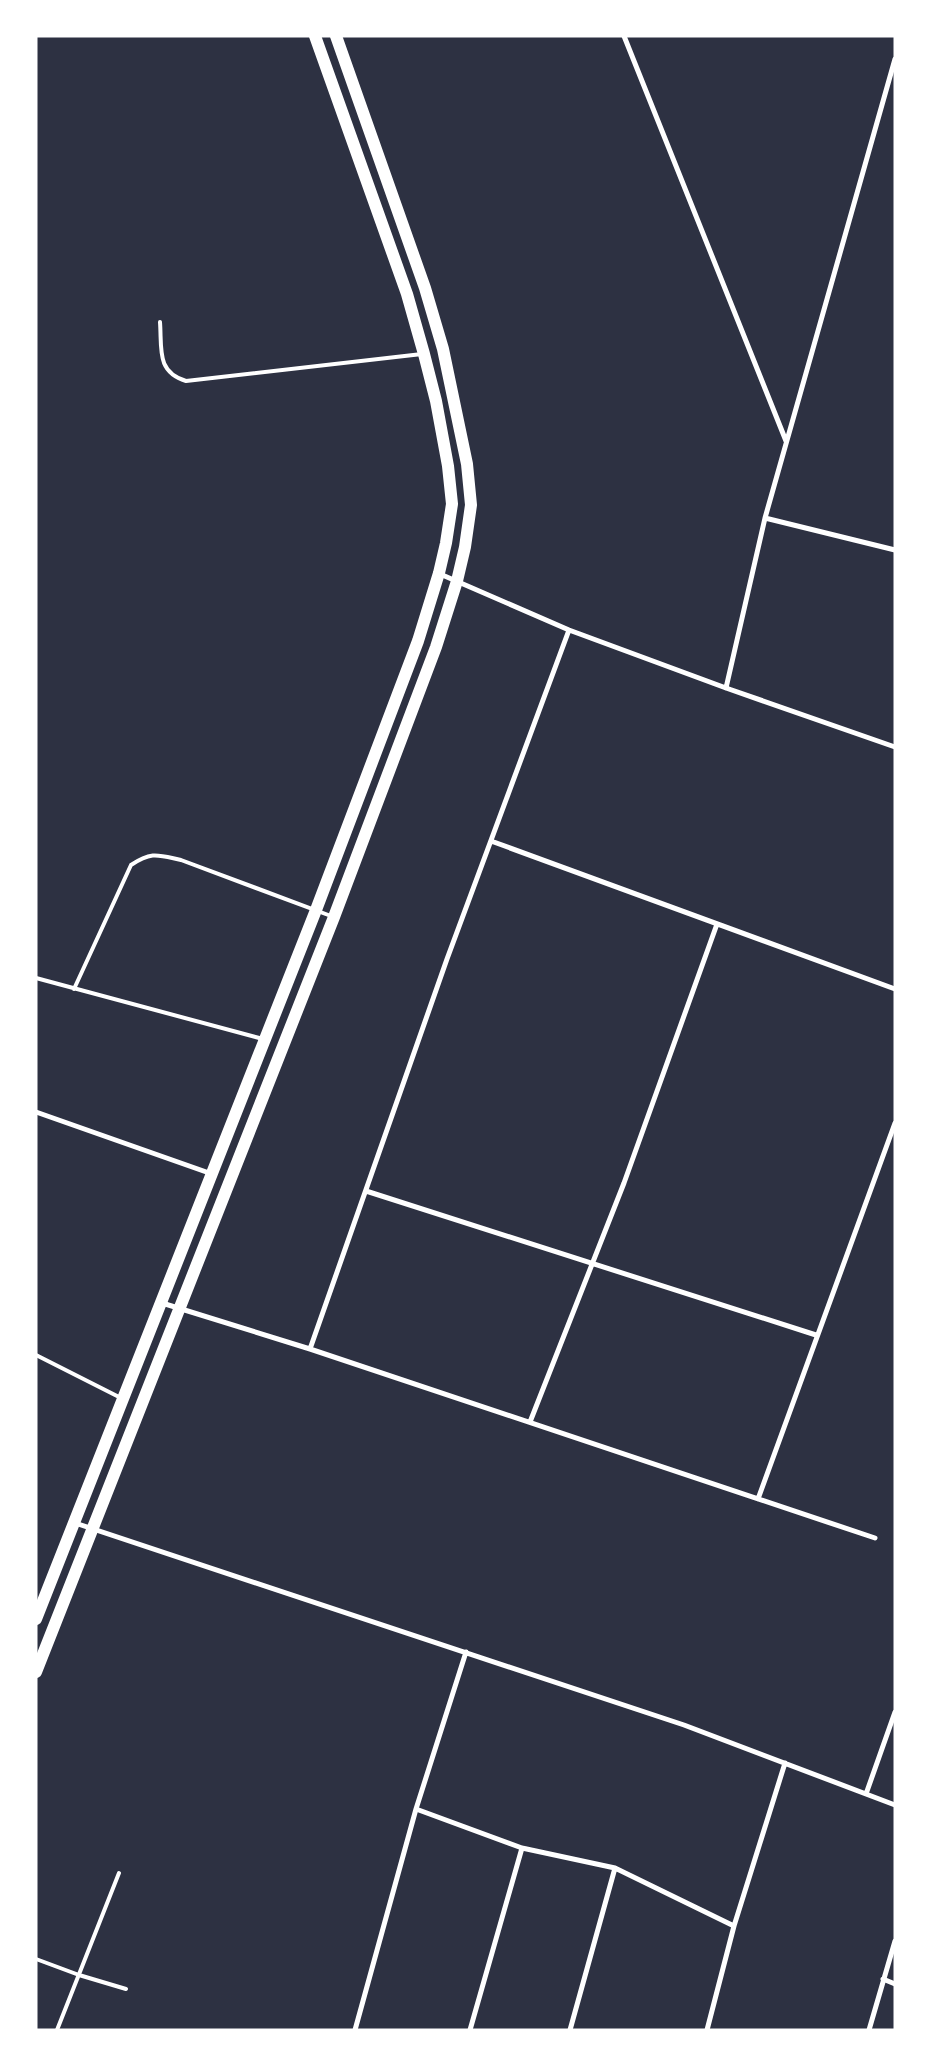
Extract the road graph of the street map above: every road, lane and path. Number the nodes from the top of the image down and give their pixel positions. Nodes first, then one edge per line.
1 (315, 36) edge
2 (336, 36) edge
3 (624, 36) edge
4 (895, 59) edge
5 (160, 322) dead end
6 (424, 354) junction
7 (786, 442) junction
8 (765, 518) junction
9 (895, 550) edge
10 (439, 573) junction
11 (457, 581) junction
12 (568, 630) junction
13 (726, 688) junction
14 (895, 747) edge
15 (491, 841) junction
16 (316, 910) junction
17 (334, 917) junction
18 (717, 924) junction
19 (36, 978) edge
20 (74, 989) junction
21 (895, 989) edge
22 (265, 1040) junction
23 (36, 1112) edge
24 (895, 1123) edge
25 (212, 1174) junction
26 (366, 1191) junction
27 (592, 1263) junction
28 (161, 1303) junction
29 (180, 1309) junction
30 (816, 1336) junction
31 (310, 1349) junction
32 (36, 1355) edge
33 (123, 1399) junction
34 (530, 1422) junction
35 (758, 1499) junction
36 (75, 1523) junction
37 (92, 1528) junction
38 (875, 1538) dead end
39 (36, 1620) edge
40 (466, 1652) junction
41 (36, 1672) edge
42 (895, 1712) edge
43 (785, 1763) junction
44 (866, 1794) junction
45 (895, 1805) edge
46 (416, 1809) junction
47 (522, 1848) junction
48 (615, 1868) junction
49 (119, 1873) dead end
50 (734, 1926) junction
51 (895, 1941) edge
52 (36, 1959) edge
53 (79, 1975) junction
54 (883, 1979) junction
55 (895, 1984) edge
56 (126, 1989) dead end
57 (57, 2030) edge
58 (354, 2030) edge
59 (470, 2030) edge
60 (570, 2030) edge
61 (707, 2030) edge
62 (869, 2030) edge

1 - 6 main road
2 - 11 main road
3 - 7 street
4 - 7 street
5 - 6 lane
6 - 10 main road
7 - 8 street
8 - 9 street
8 - 13 street
10 - 11 street
10 - 16 main road
11 - 12 street
11 - 17 main road
12 - 13 street
12 - 15 street
13 - 14 street
15 - 18 street
15 - 26 street
16 - 17 lane
16 - 20 lane
16 - 22 main road
17 - 29 main road
18 - 21 street
18 - 27 street
19 - 20 lane
20 - 22 lane
22 - 25 main road
23 - 25 street
24 - 30 street
25 - 28 main road
26 - 27 street
26 - 31 street
27 - 30 street
27 - 34 street
28 - 29 street
28 - 33 main road
29 - 31 street
29 - 37 main road
30 - 35 street
31 - 34 street
32 - 33 lane
33 - 36 main road
34 - 35 street
35 - 38 street
36 - 37 street
36 - 39 main road
37 - 40 street
37 - 41 main road
40 - 43 street
40 - 46 street
42 - 44 street
43 - 44 street
43 - 50 street
44 - 45 street
46 - 47 street
46 - 58 street
47 - 48 street
47 - 59 street
48 - 50 street
48 - 60 street
49 - 53 lane
50 - 61 street
51 - 54 street
52 - 53 lane
53 - 56 lane
53 - 57 lane
54 - 55 street
54 - 62 street

